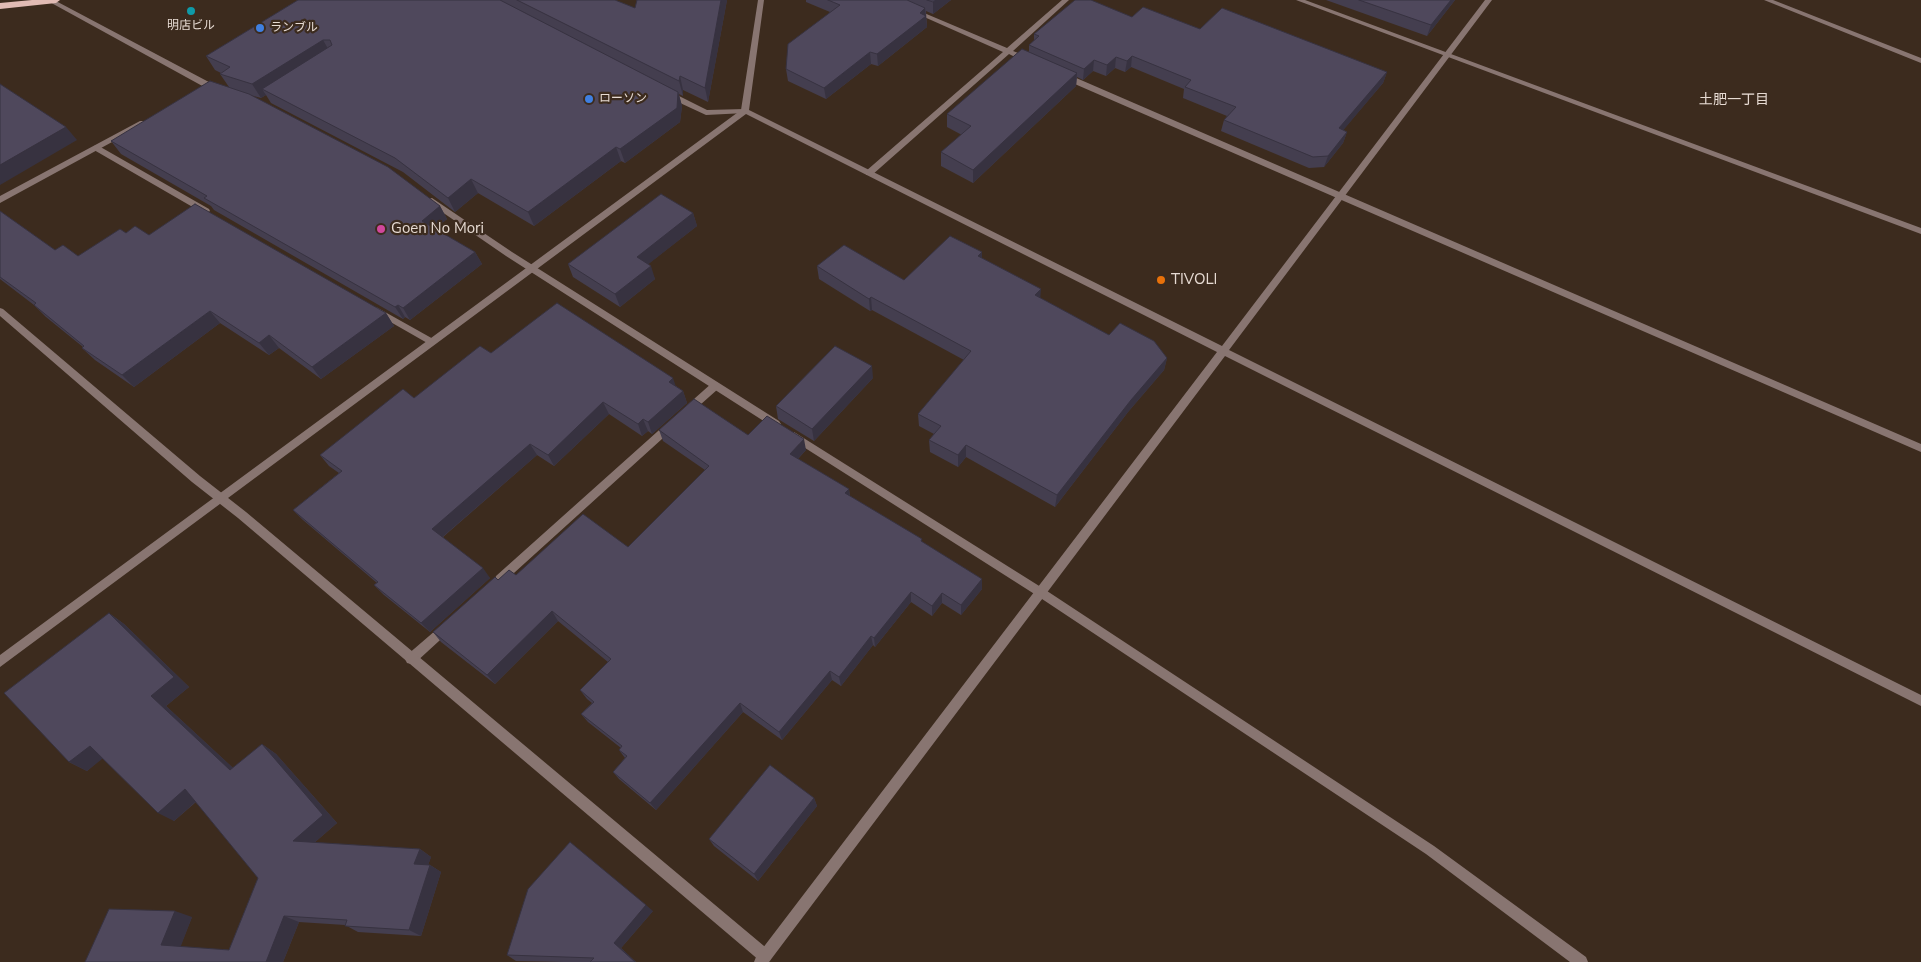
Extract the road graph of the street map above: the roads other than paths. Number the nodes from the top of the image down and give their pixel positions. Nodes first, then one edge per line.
1 (52, 0) edge
2 (761, 0) edge
3 (1066, 0) edge
4 (1299, 0) edge
5 (1489, 0) edge
6 (1768, 0) edge
7 (0, 6) edge
8 (908, 8) edge
9 (1008, 51) junction
10 (1447, 56) junction
11 (1921, 61) edge
12 (1035, 63) edge
13 (1053, 71) edge
14 (662, 90) edge
15 (226, 92) edge
16 (745, 111) junction
17 (149, 119) edge
18 (97, 148) junction
19 (869, 173) junction
20 (420, 192) edge
21 (1340, 196) junction
22 (0, 200) edge
23 (217, 218) edge
24 (1921, 232) edge
25 (532, 269) junction
26 (364, 303) edge
27 (0, 312) edge
28 (432, 342) junction
29 (1223, 350) junction
30 (715, 386) junction
31 (1921, 448) edge
32 (221, 499) junction
33 (492, 586) edge
34 (1040, 592) junction
35 (455, 619) edge
36 (411, 659) junction
37 (0, 662) edge
38 (1921, 701) edge
39 (763, 959) edge
40 (1581, 962) edge

1 - 7 main road
1 - 15 street
2 - 16 street
3 - 9 street
4 - 10 street
5 - 10 street
6 - 11 street
8 - 9 street
9 - 12 street
9 - 19 street
10 - 21 street
10 - 24 street
13 - 21 street
14 - 16 street
16 - 19 street
16 - 25 street
17 - 18 street
18 - 22 street
18 - 23 street
19 - 29 street
20 - 25 street
21 - 29 street
21 - 31 street
25 - 28 street
25 - 30 street
26 - 28 street
27 - 32 street
28 - 32 street
29 - 34 street
29 - 38 street
30 - 33 street
30 - 34 street
32 - 36 street
32 - 37 street
34 - 39 street
34 - 40 street
35 - 36 street
36 - 39 street

